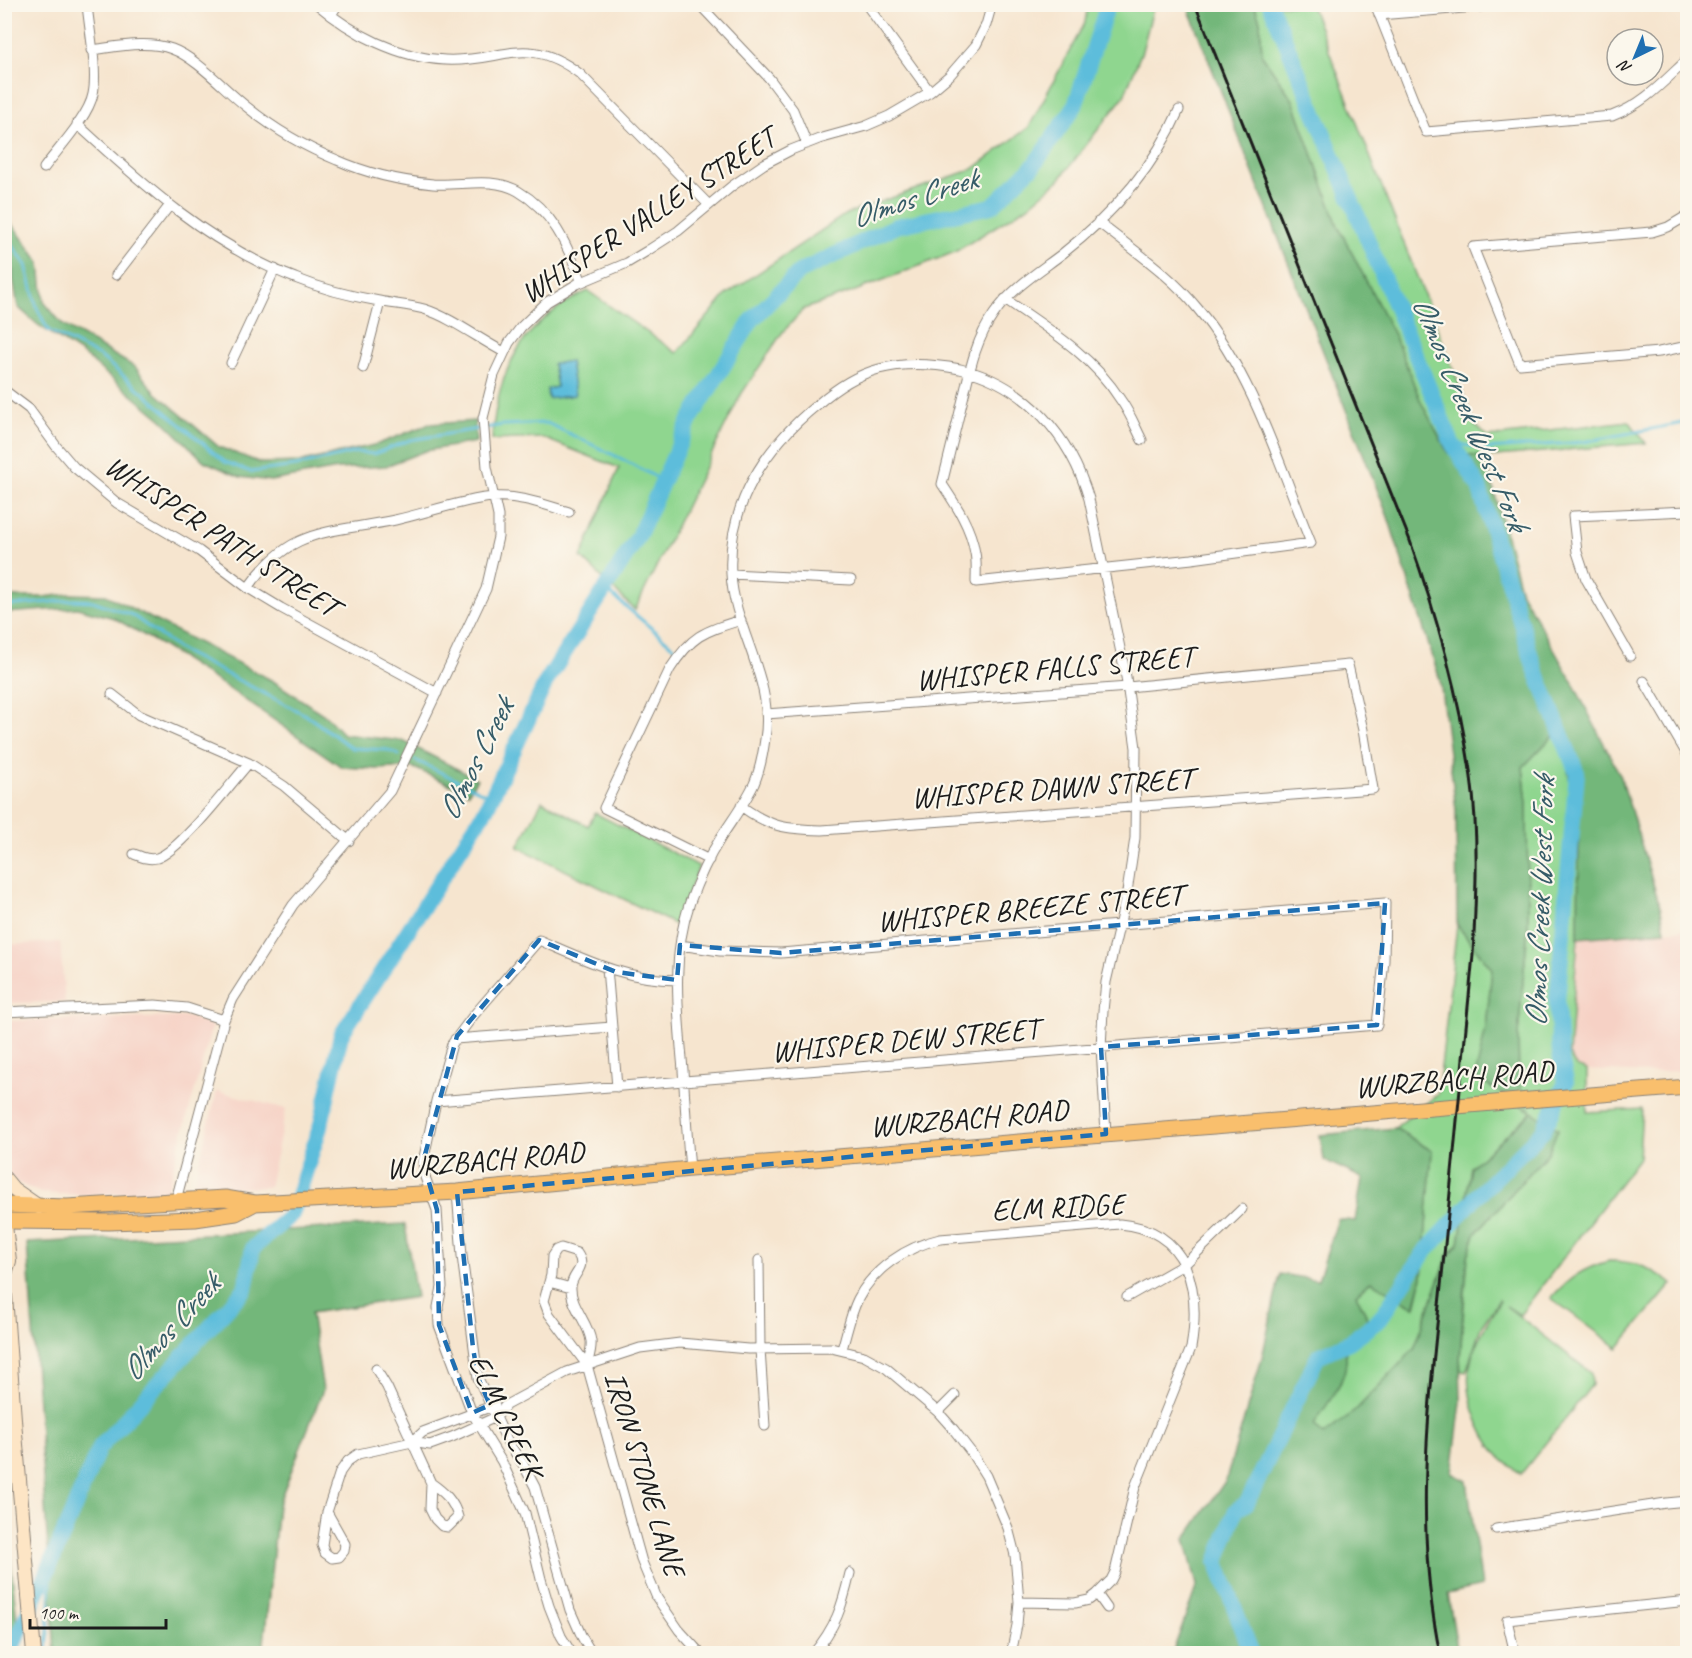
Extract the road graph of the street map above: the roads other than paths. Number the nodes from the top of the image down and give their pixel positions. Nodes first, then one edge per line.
1 (87, 4) edge
2 (317, 4) edge
3 (338, 4) edge
4 (699, 4) edge
5 (866, 4) edge
6 (992, 4) edge
7 (1375, 4) edge
8 (1513, 4) edge
9 (331, 15) junction
10 (1379, 15) junction
11 (91, 50) junction
12 (1688, 58) edge
13 (930, 92) junction
14 (1179, 110) dead end
15 (77, 124) junction
16 (807, 144) junction
17 (44, 168) dead end
18 (170, 205) junction
19 (709, 205) junction
20 (1688, 214) edge
21 (1098, 222) junction
22 (275, 269) junction
23 (116, 275) dead end
24 (582, 282) junction
25 (1005, 299) junction
26 (380, 302) junction
27 (1688, 346) edge
28 (504, 351) junction
29 (231, 363) dead end
30 (363, 368) dead end
31 (969, 372) junction
32 (4, 390) edge
33 (1142, 440) dead end
34 (494, 497) junction
35 (1688, 511) edge
36 (569, 512) dead end
37 (1102, 570) junction
38 (731, 574) junction
39 (851, 580) dead end
40 (248, 588) junction
41 (741, 620) junction
42 (1630, 656) dead end
43 (1644, 681) dead end
44 (1128, 687) junction
45 (437, 693) junction
46 (111, 694) dead end
47 (766, 714) junction
48 (1683, 739) edge
49 (1688, 756) edge
50 (249, 762) junction
51 (1373, 789) joint
52 (1134, 806) junction
53 (741, 807) junction
54 (349, 841) junction
55 (134, 855) dead end
56 (709, 860) junction
57 (1120, 925) junction
58 (680, 945) junction
59 (607, 968) junction
60 (677, 980) junction
61 (4, 1012) edge
62 (224, 1020) junction
63 (1377, 1025) joint
64 (612, 1027) junction
65 (455, 1039) junction
66 (1101, 1047) junction
67 (684, 1082) junction
68 (617, 1087) junction
69 (1688, 1087) edge
70 (436, 1101) junction
71 (1106, 1134) junction
72 (690, 1169) junction
73 (4, 1178) edge
74 (457, 1192) junction
75 (430, 1193) junction
76 (176, 1200) junction
77 (255, 1203) junction
78 (4, 1205) edge
79 (39, 1207) junction
80 (1242, 1209) dead end
81 (236, 1213) junction
82 (5, 1219) edge
83 (120, 1222) junction
84 (461, 1243) junction
85 (440, 1245) junction
86 (759, 1260) dead end
87 (1185, 1264) junction
88 (4, 1276) edge
89 (4, 1282) edge
90 (549, 1282) junction
91 (571, 1288) junction
92 (1127, 1297) dead end
93 (760, 1349) junction
94 (842, 1349) junction
95 (587, 1365) junction
96 (376, 1369) dead end
97 (955, 1395) dead end
98 (506, 1405) junction
99 (490, 1406) junction
100 (938, 1412) junction
101 (472, 1413) junction
102 (496, 1417) junction
103 (447, 1424) junction
104 (479, 1425) junction
105 (765, 1426) dead end
106 (452, 1437) junction
107 (412, 1442) junction
108 (431, 1483) junction
109 (1688, 1501) edge
110 (327, 1512) dead end
111 (1496, 1529) dead end
112 (849, 1573) dead end
113 (1097, 1594) junction
114 (1688, 1600) edge
115 (1018, 1602) junction
116 (1107, 1608) dead end
117 (34, 1653) edge
118 (572, 1653) edge
119 (592, 1653) edge
120 (701, 1653) edge
121 (813, 1653) edge
122 (1011, 1653) edge
123 (1515, 1653) edge

1 - 11 street
2 - 9 street
3 - 9 street
4 - 16 street
5 - 13 street
6 - 13 street, WHISPER VALLEY STREET
7 - 10 street
8 - 10 street
9 - 19 street
10 - 12 street
11 - 15 street
11 - 24 street
13 - 16 street, WHISPER VALLEY STREET
14 - 21 street
15 - 17 street
15 - 18 street
16 - 19 street, WHISPER VALLEY STREET
18 - 22 street
18 - 23 street
19 - 24 street, WHISPER VALLEY STREET
20 - 27 street
21 - 25 street
21 - 37 street
22 - 26 street
22 - 29 street
24 - 28 street, WHISPER VALLEY STREET
25 - 31 street
25 - 33 street
26 - 28 street
26 - 30 street
28 - 34 street, WHISPER VALLEY STREET
31 - 37 street
31 - 37 street
31 - 38 street
32 - 40 street, WHISPER PATH STREET
34 - 36 street
34 - 40 street
34 - 45 street, WHISPER VALLEY STREET
35 - 42 street
37 - 44 street
38 - 39 street
38 - 41 street
40 - 45 street, WHISPER PATH STREET
41 - 47 street
41 - 56 street
43 - 48 street
44 - 47 street, WHISPER FALLS STREET
44 - 51 street, WHISPER FALLS STREET
44 - 52 street
45 - 54 street, WHISPER VALLEY STREET
46 - 50 street
47 - 53 street
48 - 49 street
50 - 54 street
50 - 55 street
51 - 52 street, WHISPER DAWN STREET
52 - 53 street, WHISPER DAWN STREET
52 - 57 street
53 - 56 street
54 - 62 street, WHISPER VALLEY STREET
56 - 58 street
57 - 58 street, WHISPER BREEZE STREET
57 - 63 street, WHISPER BREEZE STREET
57 - 66 street
58 - 60 street
59 - 60 street
59 - 64 street
59 - 65 street, ELM CREEK
60 - 67 street
61 - 62 street
62 - 76 street, WHISPER VALLEY STREET
63 - 66 street, WHISPER DEW STREET
64 - 65 street
64 - 68 street
65 - 70 street, ELM CREEK
66 - 67 street, WHISPER DEW STREET
66 - 71 street
67 - 68 street, WHISPER DEW STREET
67 - 72 street
68 - 70 street, WHISPER DEW STREET
69 - 71 main road, WURZBACH ROAD
70 - 75 street, ELM CREEK
71 - 72 main road, WURZBACH ROAD
72 - 74 main road, WURZBACH ROAD
73 - 79 main road
74 - 75 main road, WURZBACH ROAD
74 - 84 street, ELM CREEK
75 - 77 main road, WURZBACH ROAD
75 - 85 street, ELM CREEK
76 - 77 main road, WURZBACH ROAD
76 - 79 main road, WURZBACH ROAD
76 - 81 main road
76 - 83 main road
77 - 81 main road, WURZBACH ROAD
78 - 79 main road, WURZBACH ROAD
80 - 87 street
81 - 83 main road, WURZBACH ROAD
82 - 83 main road, WURZBACH ROAD
82 - 88 main road
84 - 85 street
84 - 99 street, ELM CREEK
85 - 101 street, ELM CREEK
86 - 93 street
87 - 92 street
87 - 94 street, ELM RIDGE
87 - 113 street, ELM RIDGE
89 - 117 main road
90 - 91 street
90 - 91 street
90 - 95 street
91 - 95 street
93 - 94 street
93 - 95 street
93 - 105 street
94 - 100 street
95 - 98 street
95 - 120 street, IRON STONE LANE
96 - 107 street
97 - 100 street
98 - 99 street
98 - 102 street
99 - 101 street
99 - 102 street, ELM CREEK
100 - 115 street
101 - 103 street
101 - 104 street, ELM CREEK
102 - 104 street
102 - 119 street, ELM CREEK
103 - 106 street
103 - 107 street
104 - 106 street
104 - 118 street, ELM CREEK
106 - 107 street
107 - 108 street
107 - 110 street
108 - 108 street
109 - 111 street
112 - 121 street
113 - 115 street
113 - 116 street
114 - 123 street
115 - 122 street

